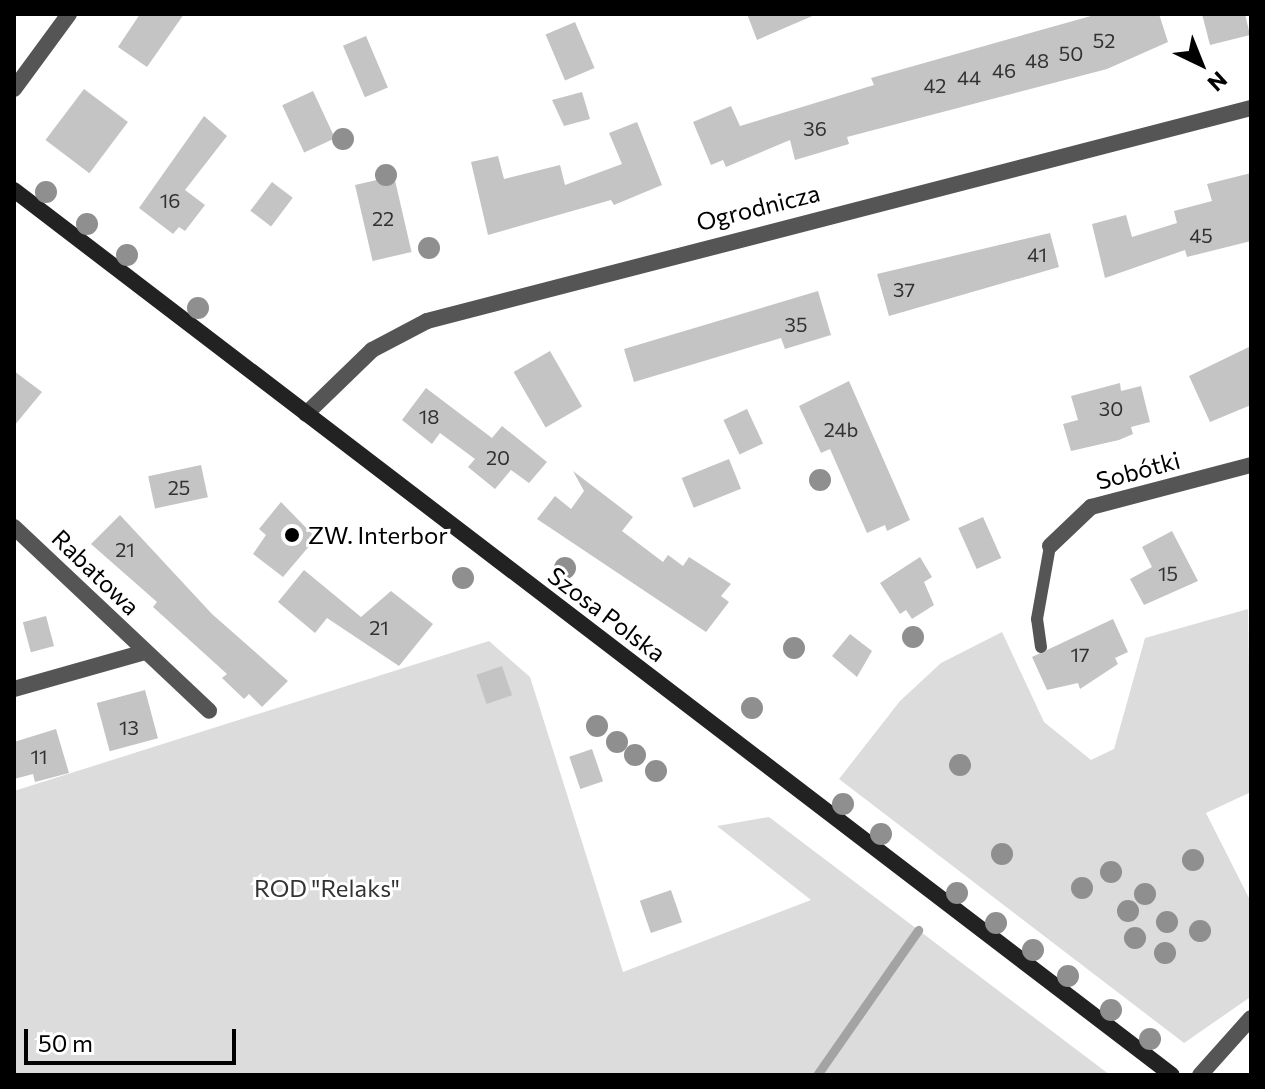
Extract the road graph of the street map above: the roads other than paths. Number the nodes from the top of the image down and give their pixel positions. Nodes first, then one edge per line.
1 (69, 14) edge
2 (14, 89) edge
3 (1251, 108) edge
4 (14, 190) edge
5 (306, 414) junction
6 (1251, 465) edge
7 (14, 527) edge
8 (1050, 546) joint
9 (1041, 647) dead end
10 (145, 652) junction
11 (14, 689) edge
12 (209, 711) dead end
13 (1251, 1018) edge
14 (1172, 1075) edge
15 (1200, 1075) edge

1 - 2 street
3 - 5 street, Ogrodnicza
4 - 5 street, Szosa Polska
5 - 14 street, Szosa Polska
6 - 8 street, Sobótki
7 - 10 street, Rabatowa
8 - 9 lane
10 - 11 street, Rabatowa
10 - 12 street, Rabatowa
13 - 15 street

